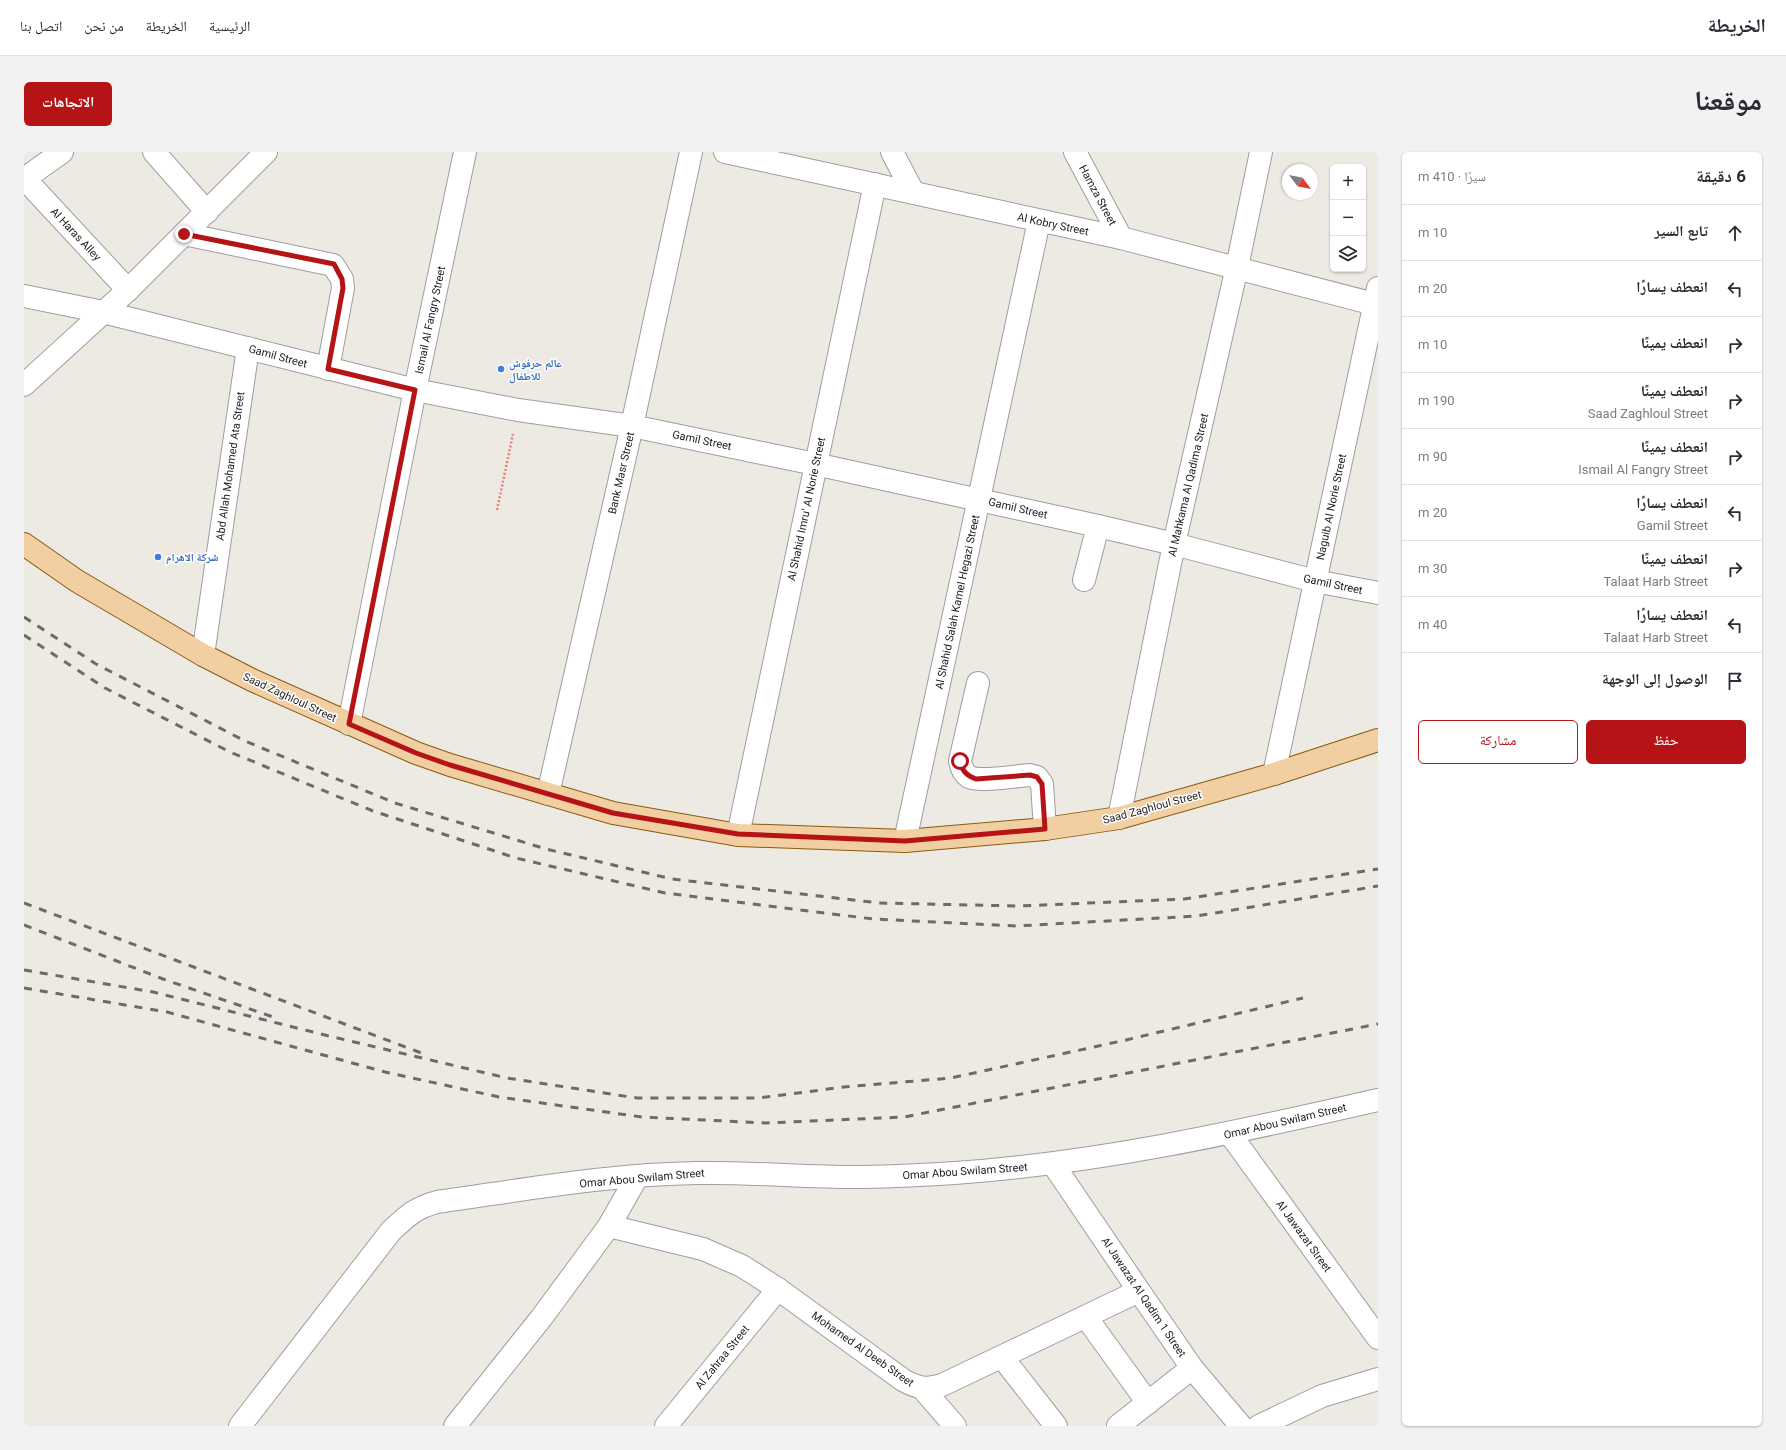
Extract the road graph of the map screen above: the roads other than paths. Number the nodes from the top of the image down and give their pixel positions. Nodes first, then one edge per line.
1 (62, 152) edge
2 (154, 152) edge
3 (266, 152) edge
4 (465, 152) edge
5 (691, 152) edge
6 (725, 152) edge
7 (892, 152) edge
8 (1076, 152) edge
9 (1261, 152) edge
10 (24, 178) edge
11 (875, 184) junction
12 (912, 192) junction
13 (207, 212) junction
14 (1039, 221) junction
15 (184, 234) junction
16 (1120, 238) junction
17 (1237, 267) junction
18 (128, 290) junction
19 (24, 296) edge
20 (1377, 299) edge
21 (103, 312) junction
22 (248, 348) junction
23 (328, 369) junction
24 (24, 385) edge
25 (415, 390) junction
26 (632, 426) junction
27 (816, 464) junction
28 (979, 499) junction
29 (1098, 526) junction
30 (24, 544) edge
31 (1174, 544) junction
32 (1084, 580) dead end
33 (1315, 581) junction
34 (1378, 593) edge
35 (203, 655) junction
36 (978, 683) dead end
37 (349, 724) junction
38 (1378, 740) edge
39 (1274, 774) junction
40 (548, 794) junction
41 (1119, 818) junction
42 (1045, 829) junction
43 (738, 834) junction
44 (905, 841) junction
45 (1378, 1100) edge
46 (1230, 1134) junction
47 (1053, 1164) junction
48 (637, 1177) junction
49 (609, 1226) junction
50 (778, 1288) junction
51 (1139, 1291) junction
52 (1086, 1317) junction
53 (1378, 1338) edge
54 (1002, 1357) junction
55 (1192, 1368) junction
56 (1378, 1379) edge
57 (922, 1388) junction
58 (1148, 1402) junction
59 (240, 1426) edge
60 (455, 1426) edge
61 (666, 1426) edge
62 (955, 1426) edge
63 (1056, 1426) edge
64 (1118, 1426) edge
65 (1241, 1426) edge
66 (1259, 1426) edge

1 - 10 street
2 - 13 street
3 - 13 street
4 - 25 street, Ismail Al Fangry Street
5 - 26 street, Bank Masr Street
6 - 11 street, Al Kobry Street
7 - 12 street
8 - 16 street, Hamza Street
9 - 17 street, Al Mahkama Al Qadima Street
10 - 18 street, Al Haras Alley
11 - 12 street, Al Kobry Street
11 - 27 street, Al Shahid Imru' Al Norie Street
12 - 14 street, Al Kobry Street
13 - 15 street
14 - 16 street, Al Kobry Street
14 - 28 street, Al Shahid Salah Kamel Hegazi Street
15 - 18 street
15 - 23 street
16 - 17 street, Al Kobry Street
17 - 20 street, Al Kobry Street
17 - 31 street, Al Mahkama Al Qadima Street
18 - 21 street
19 - 21 street, Gamil Street
20 - 33 street, Naguib Al Norie Street
21 - 22 street, Gamil Street
21 - 24 street
22 - 23 street, Gamil Street
22 - 35 street, Abd Allah Mohamed Ata Street
23 - 25 street, Gamil Street
25 - 26 street, Gamil Street
25 - 37 street, Ismail Al Fangry Street
26 - 27 street, Gamil Street
26 - 40 street, Bank Masr Street
27 - 28 street, Gamil Street
27 - 43 street, Al Shahid Imru' Al Norie Street
28 - 29 street, Gamil Street
28 - 44 street, Al Shahid Salah Kamel Hegazi Street
29 - 31 street, Gamil Street
29 - 32 street
30 - 35 main road, Saad Zaghloul Street
31 - 33 street, Gamil Street
31 - 41 street, Al Mahkama Al Qadima Street
33 - 34 street, Gamil Street
33 - 39 street, Naguib Al Norie Street
35 - 37 main road, Saad Zaghloul Street
36 - 42 street
37 - 40 main road, Saad Zaghloul Street
38 - 39 main road, Saad Zaghloul Street
39 - 41 main road, Saad Zaghloul Street
40 - 43 main road, Saad Zaghloul Street
41 - 42 main road, Saad Zaghloul Street
42 - 44 main road, Saad Zaghloul Street
43 - 44 main road, Saad Zaghloul Street
45 - 46 street, Omar Abou Swilam Street
46 - 47 street, Omar Abou Swilam Street
46 - 53 street, Al Jawazat Street
47 - 48 street, Omar Abou Swilam Street
47 - 51 street, Al Jawazat Al Qadim 1 Street
48 - 49 street
48 - 59 street, Omar Abou Swilam Street
49 - 50 street, Mohamed Al Deeb Street
49 - 60 street
50 - 57 street, Mohamed Al Deeb Street
50 - 61 street, Al Zahraa Street
51 - 52 street, Mohamed Al Deeb Street
51 - 55 street, Al Jawazat Al Qadim 1 Street
52 - 54 street, Mohamed Al Deeb Street
52 - 58 street
54 - 57 street, Mohamed Al Deeb Street
54 - 63 street
55 - 58 street
55 - 65 street, Al Jawazat Al Qadim 1 Street
56 - 66 street
57 - 62 street
58 - 64 street

